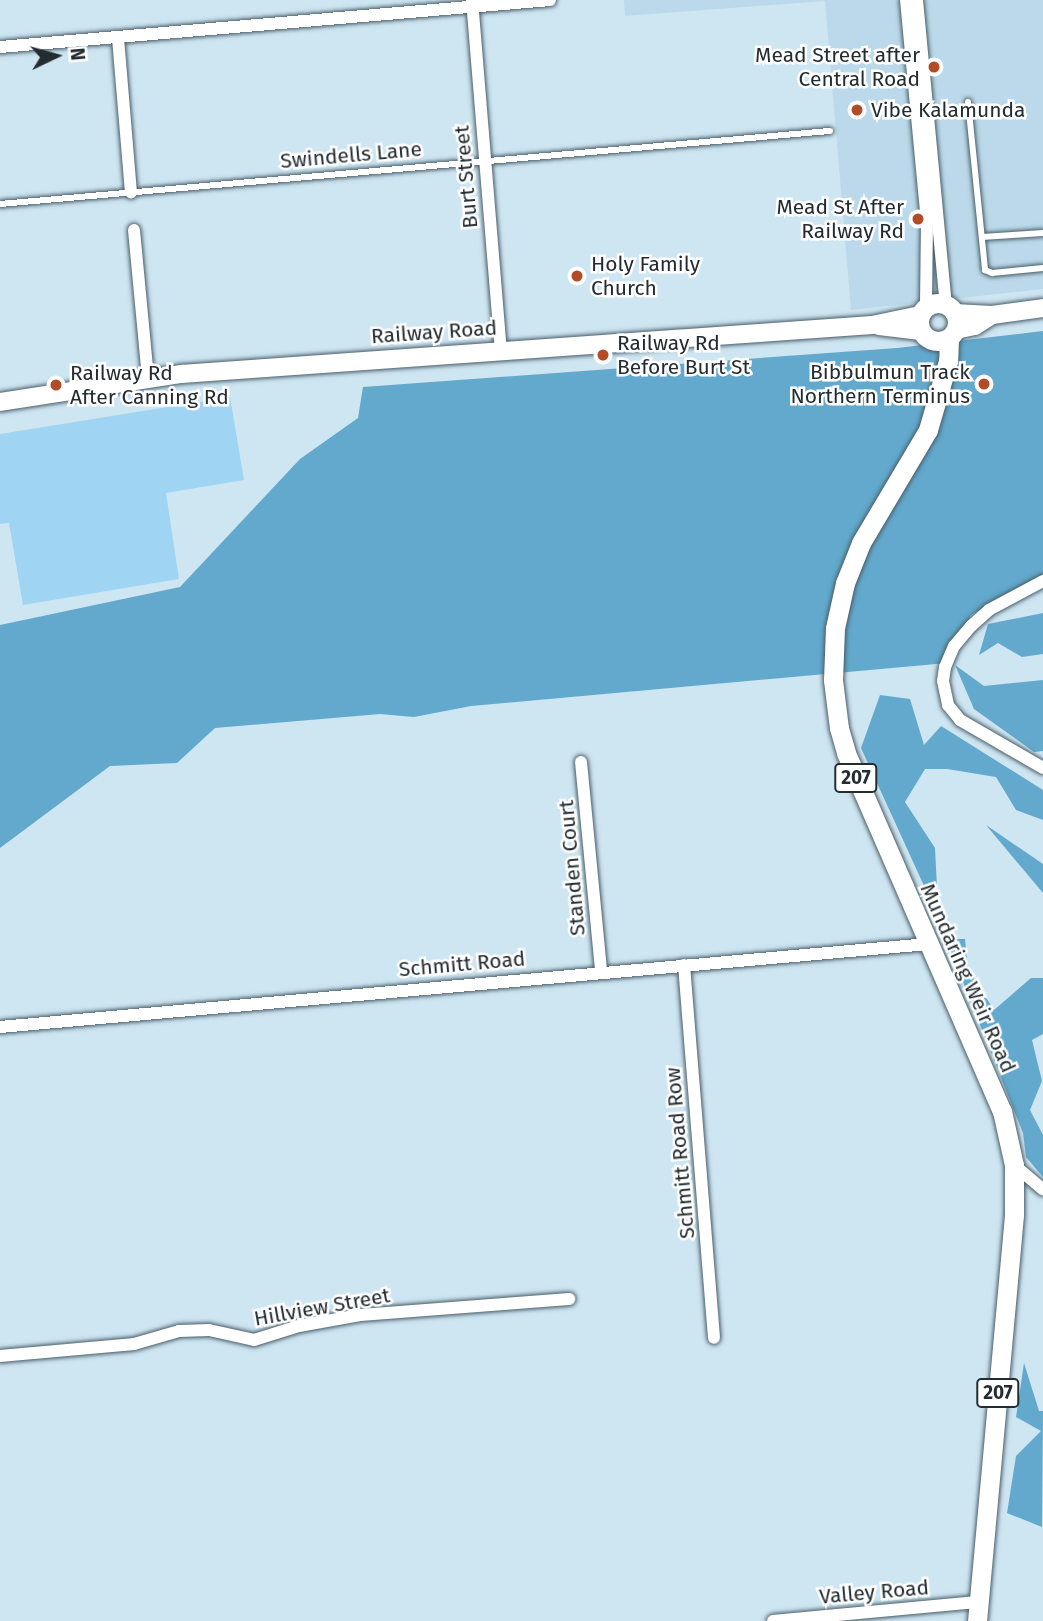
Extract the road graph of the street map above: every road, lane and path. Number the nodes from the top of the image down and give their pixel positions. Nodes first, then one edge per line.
1 (550, 0) edge
2 (906, 0) edge
3 (917, 0) edge
4 (473, 3) edge
5 (118, 38) junction
6 (0, 47) edge
7 (968, 102) dead end
8 (830, 131) dead end
9 (484, 161) junction
10 (131, 191) junction
11 (0, 204) edge
12 (134, 230) dead end
13 (1043, 233) edge
14 (982, 237) junction
15 (1043, 268) edge
16 (1043, 308) edge
17 (951, 321) junction
18 (923, 322) junction
19 (501, 350) junction
20 (148, 377) junction
21 (940, 387) junction
22 (0, 402) edge
23 (1043, 581) edge
24 (581, 762) dead end
25 (1043, 768) edge
26 (928, 944) junction
27 (684, 965) junction
28 (601, 971) junction
29 (0, 1027) edge
30 (1014, 1165) junction
31 (1043, 1189) edge
32 (569, 1299) dead end
33 (715, 1338) dead end
34 (0, 1356) edge
35 (978, 1611) edge
36 (773, 1621) edge

1 - 4 street
2 - 18 street
3 - 17 street, 207
4 - 5 street
4 - 9 street, Burt Street
5 - 6 street
5 - 10 street
7 - 14 lane
8 - 9 lane, Swindells Lane
9 - 10 lane, Swindells Lane
9 - 19 street, Burt Street
10 - 11 lane, Swindells Lane
12 - 20 street
13 - 14 lane
14 - 15 lane
16 - 17 street
17 - 18 main road
17 - 18 main road
17 - 21 main road, Mundaring Weir Road / 207
18 - 19 street, Railway Road
18 - 21 main road
19 - 20 street, Railway Road
20 - 22 street, Railway Road
21 - 26 main road, Mundaring Weir Road / 207
23 - 25 street
24 - 28 street, Standen Court
26 - 27 street, Schmitt Road
26 - 30 main road, Mundaring Weir Road / 207
27 - 28 street, Schmitt Road
27 - 33 street, Schmitt Road Row
28 - 29 street, Schmitt Road
30 - 31 street
30 - 35 main road, Mundaring Weir Road / 207
32 - 34 street, Hillview Street
35 - 36 street, Valley Road

